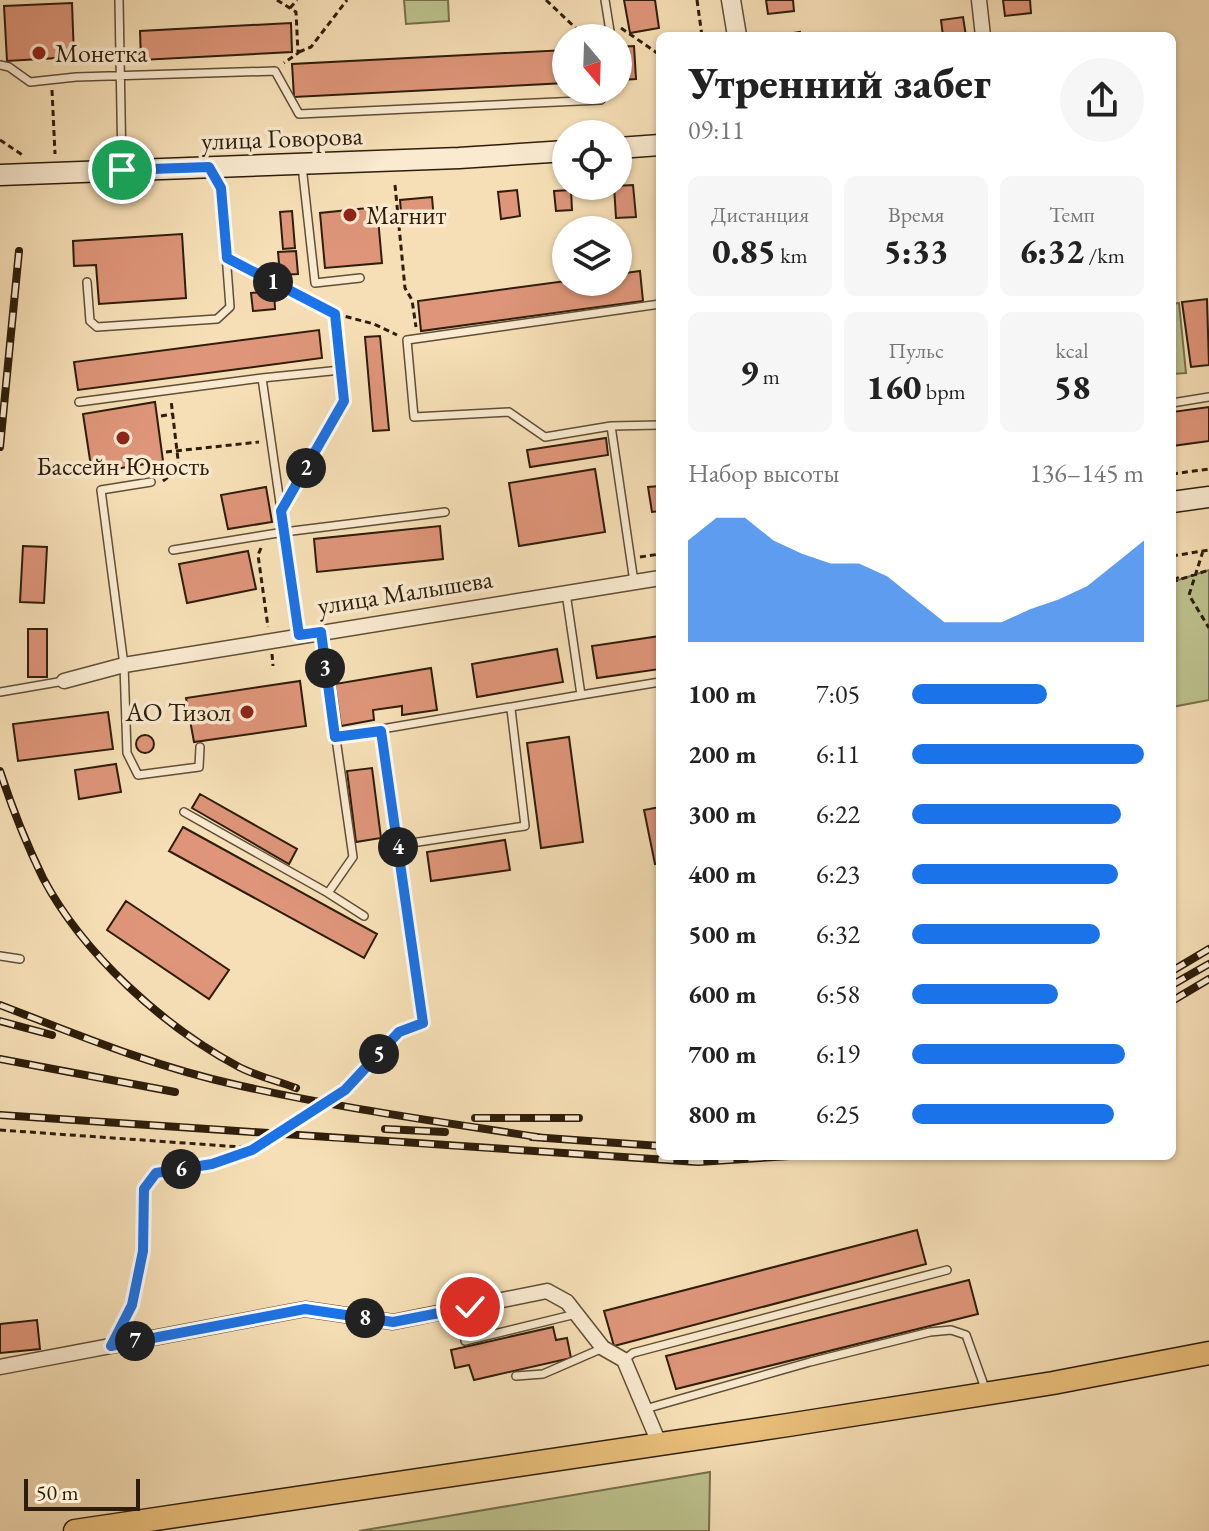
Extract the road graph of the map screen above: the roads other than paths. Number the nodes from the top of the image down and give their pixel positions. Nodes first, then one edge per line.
1 (119, 0) edge
2 (605, 0) edge
3 (731, 0) edge
4 (979, 0) edge
5 (609, 24) edge
6 (736, 32) edge
7 (983, 32) edge
8 (0, 65) edge
9 (120, 76) junction
10 (552, 102) edge
11 (656, 145) edge
12 (632, 147) edge
13 (552, 152) edge
14 (302, 164) junction
15 (209, 167) junction
16 (122, 170) junction
17 (0, 175) edge
18 (360, 278) dead end
19 (87, 282) dead end
20 (656, 305) edge
21 (341, 370) road end
22 (262, 378) junction
23 (1209, 397) edge
24 (79, 402) dead end
25 (1176, 402) edge
26 (656, 425) edge
27 (611, 426) junction
28 (151, 482) road end
29 (1209, 497) edge
30 (1176, 501) edge
31 (445, 512) dead end
32 (284, 532) junction
33 (173, 550) dead end
34 (656, 579) edge
35 (634, 582) junction
36 (566, 593) junction
37 (321, 632) junction
38 (299, 635) junction
39 (124, 665) junction
40 (64, 681) joint
41 (656, 683) edge
42 (0, 692) edge
43 (581, 695) junction
44 (511, 709) junction
45 (381, 731) junction
46 (335, 737) junction
47 (200, 747) dead end
48 (184, 812) dead end
49 (328, 893) junction
50 (364, 916) dead end
51 (0, 956) edge
52 (20, 959) dead end
53 (947, 1270) dead end
54 (576, 1314) junction
55 (465, 1341) dead end
56 (603, 1348) junction
57 (1209, 1353) edge
58 (624, 1360) junction
59 (0, 1367) edge
60 (516, 1376) dead end
61 (986, 1393) junction
62 (644, 1409) junction
63 (659, 1443) junction
64 (75, 1531) edge

1 - 9 lane
2 - 5 lane
3 - 6 street
4 - 7 street
8 - 9 lane
9 - 10 lane
9 - 16 lane
11 - 12 main road
13 - 14 main road, улица Говорова
14 - 15 main road, улица Говорова
14 - 18 lane
15 - 16 main road, улица Говорова
15 - 19 lane
16 - 17 main road, улица Говорова
20 - 27 lane
21 - 22 lane
22 - 24 lane
22 - 32 lane
23 - 25 lane
26 - 27 lane
27 - 35 lane
28 - 39 lane
29 - 30 main road
31 - 32 lane
32 - 33 lane
32 - 38 lane
34 - 35 street, улица Малышева
35 - 36 street, улица Малышева
36 - 37 street, улица Малышева
36 - 43 lane
37 - 38 street, улица Малышева
37 - 46 lane
38 - 39 street, улица Малышева
39 - 40 street, улица Малышева
39 - 47 lane
40 - 42 lane
41 - 43 lane
43 - 44 lane
44 - 45 lane
44 - 45 lane
45 - 46 lane
46 - 49 lane
48 - 49 lane
49 - 50 lane
51 - 52 lane
53 - 58 lane
54 - 55 lane
54 - 56 street
54 - 59 street
56 - 58 street
56 - 60 lane
57 - 61 main road
58 - 62 street
61 - 62 lane
61 - 63 main road
62 - 63 street
63 - 64 main road

